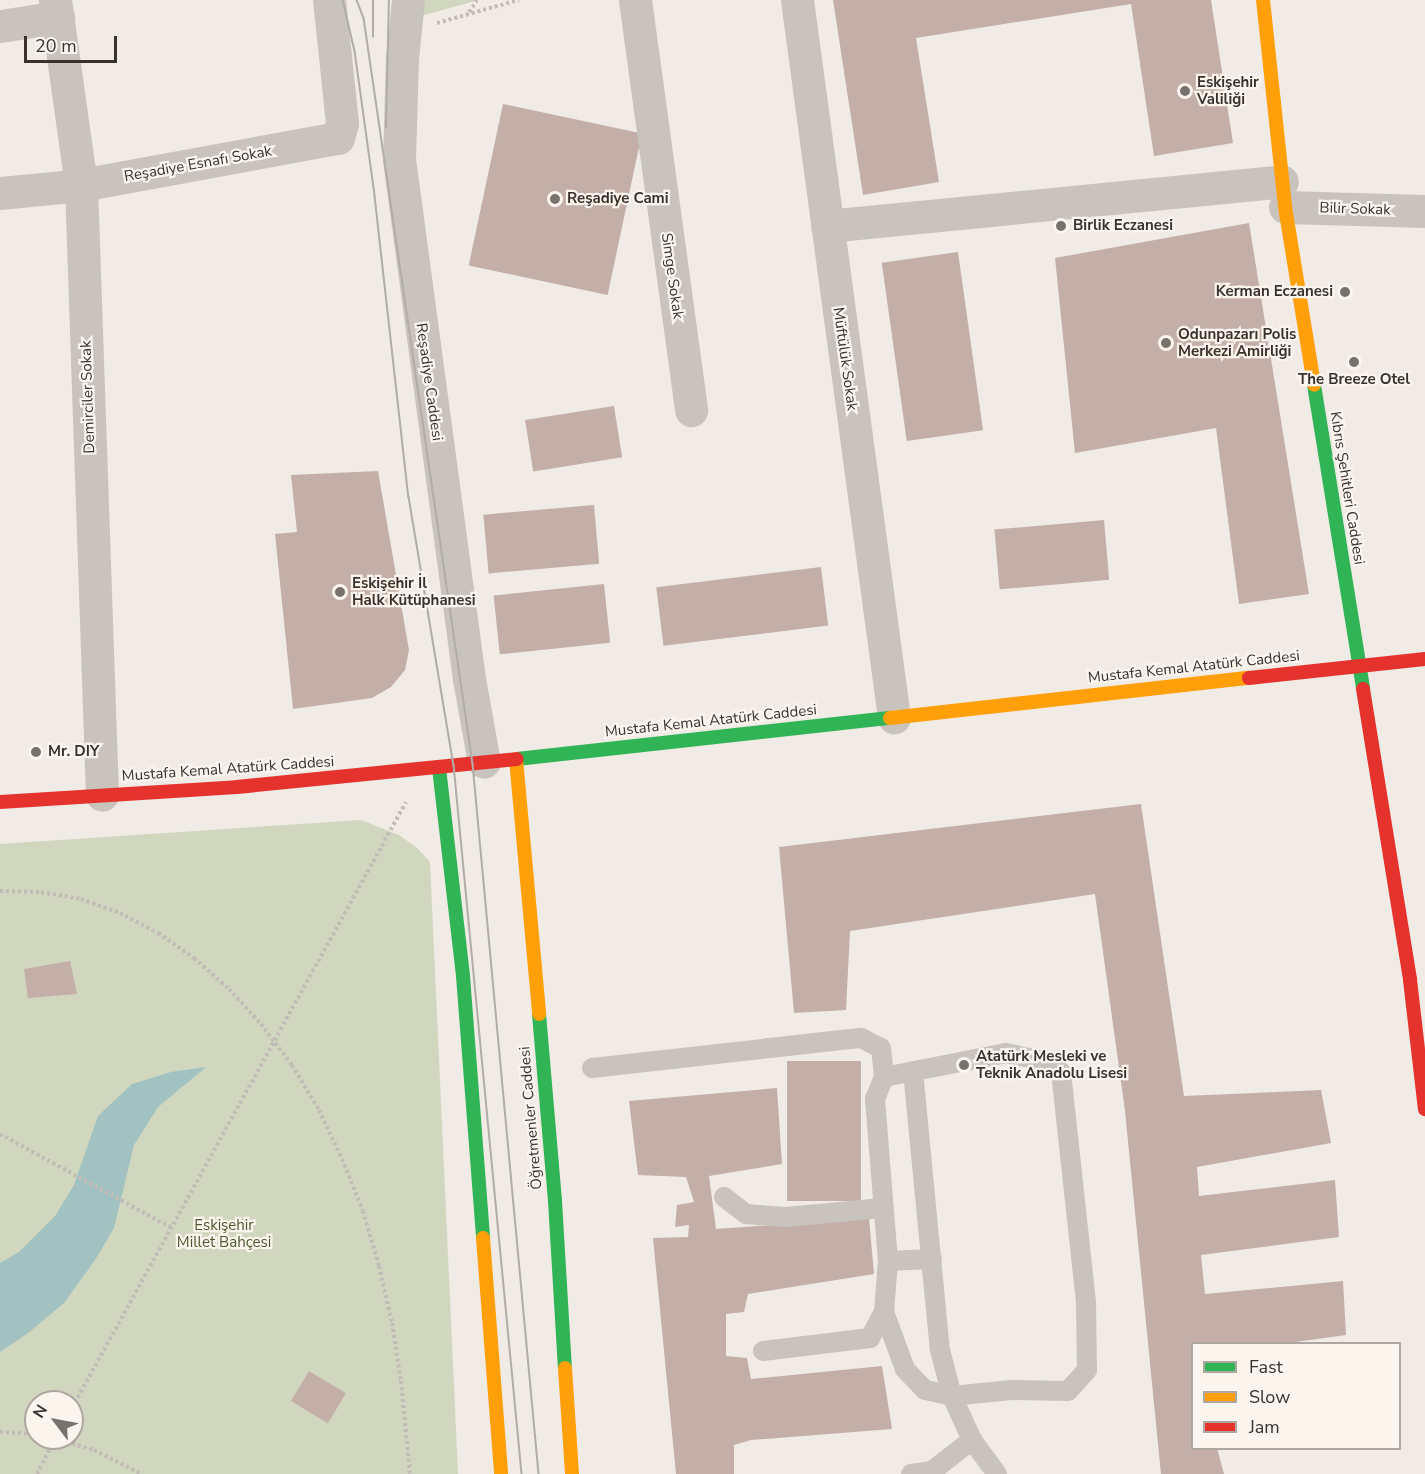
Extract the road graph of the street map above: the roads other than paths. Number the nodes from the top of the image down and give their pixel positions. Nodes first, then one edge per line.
1 (329, 0) edge
2 (408, 0) edge
3 (635, 0) edge
4 (797, 0) edge
5 (1263, 0) edge
6 (56, 8) edge
7 (0, 26) edge
8 (81, 185) junction
9 (0, 193) edge
10 (1283, 194) junction
11 (1425, 211) edge
12 (827, 226) junction
13 (691, 410) dead end
14 (1425, 659) edge
15 (1359, 665) junction
16 (894, 717) junction
17 (516, 759) junction
18 (483, 762) junction
19 (439, 768) junction
20 (102, 795) junction
21 (0, 802) edge
22 (1417, 979) edge
23 (592, 1068) dead end
24 (913, 1071) junction
25 (884, 1077) junction
26 (1425, 1109) edge
27 (724, 1197) dead end
28 (884, 1208) junction
29 (932, 1259) junction
30 (888, 1261) junction
31 (884, 1312) junction
32 (763, 1351) dead end
33 (952, 1396) junction
34 (972, 1440) junction
35 (501, 1474) edge
36 (572, 1474) edge
37 (911, 1474) edge
38 (997, 1474) edge

1 - 8 street, Reşadiye Esnafı Sokak
2 - 18 street, Reşadiye Caddesi
3 - 13 street, Simge Sokak
4 - 12 street, Müftülük Sokak
5 - 10 main road, Kıbrıs Şehitleri Caddesi
6 - 7 street
6 - 8 street, Demirciler Sokak
8 - 9 street, Reşadiye Esnafı Sokak
8 - 20 street, Demirciler Sokak
10 - 11 street, Bilir Sokak
10 - 12 street, Bilir Sokak
10 - 15 main road, Kıbrıs Şehitleri Caddesi
12 - 16 street, Müftülük Sokak
14 - 15 main road, Mustafa Kemal Atatürk Caddesi
15 - 16 main road, Mustafa Kemal Atatürk Caddesi
15 - 22 main road, Kıbrıs Şehitleri Caddesi
16 - 17 main road, Mustafa Kemal Atatürk Caddesi
17 - 18 main road, Mustafa Kemal Atatürk Caddesi
17 - 36 main road, Öğretmenler Caddesi
18 - 19 main road, Mustafa Kemal Atatürk Caddesi
19 - 20 main road, Mustafa Kemal Atatürk Caddesi
19 - 35 main road
20 - 21 main road, Mustafa Kemal Atatürk Caddesi
22 - 26 main road
23 - 25 lane
24 - 25 lane
24 - 29 lane
24 - 33 lane
25 - 28 lane
27 - 28 lane
28 - 30 lane
29 - 30 lane
29 - 33 lane
30 - 31 lane
31 - 32 lane
31 - 33 lane
33 - 34 lane
34 - 37 lane
34 - 38 lane

